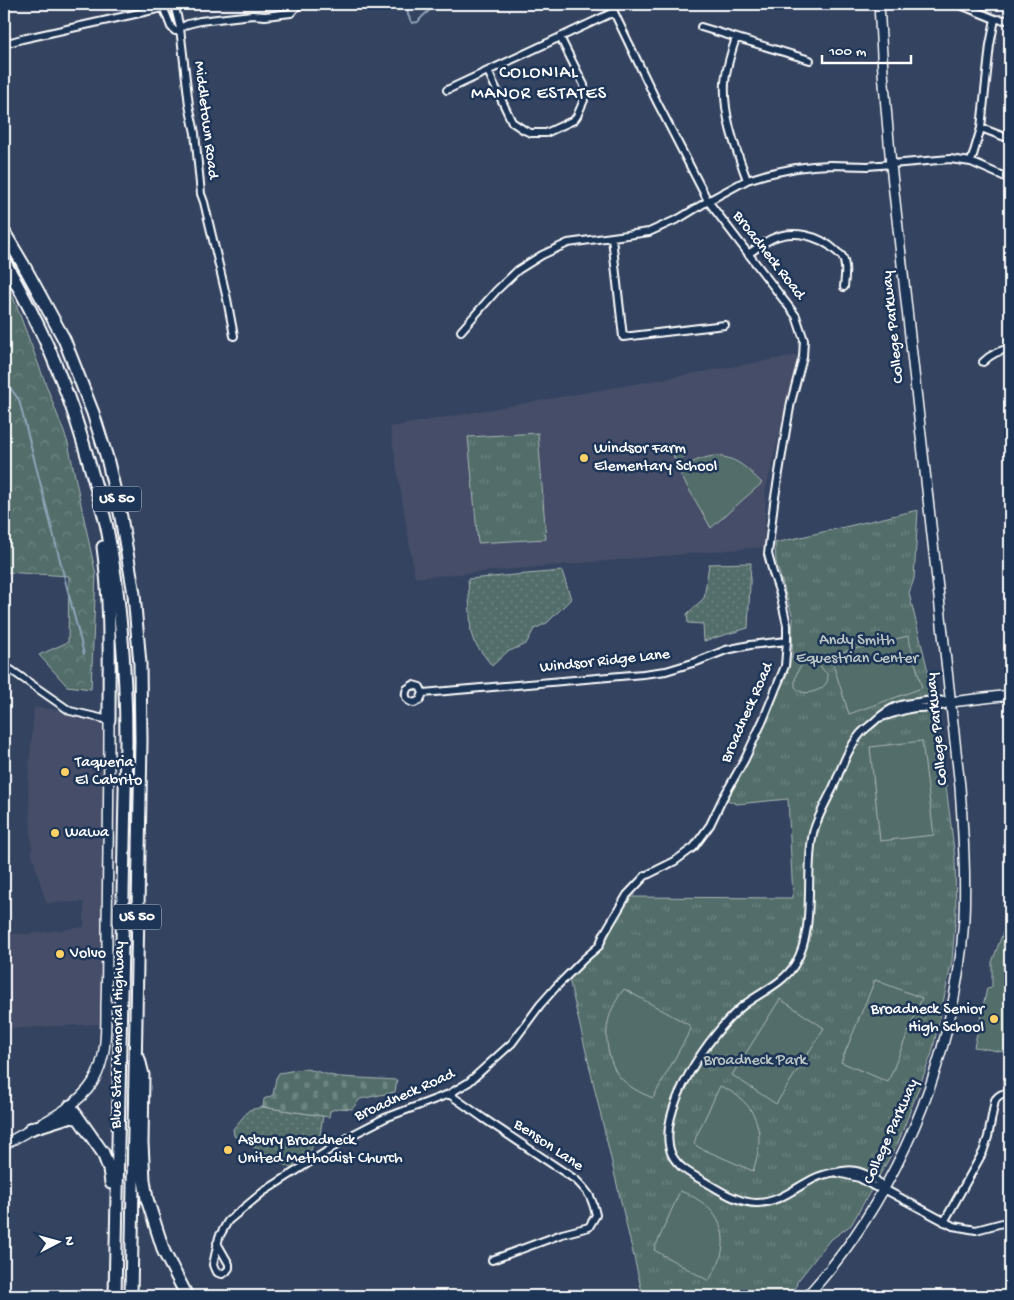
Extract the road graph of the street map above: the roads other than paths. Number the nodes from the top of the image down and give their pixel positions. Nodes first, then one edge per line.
1 (174, 4) edge
2 (299, 4) edge
3 (610, 4) edge
4 (879, 4) edge
5 (958, 4) edge
6 (614, 12) junction
7 (995, 19) junction
8 (1010, 20) edge
9 (701, 27) dead end
10 (180, 29) junction
11 (560, 37) junction
12 (736, 38) junction
13 (4, 44) edge
14 (810, 60) dead end
15 (488, 71) junction
16 (447, 90) dead end
17 (981, 128) junction
18 (1010, 139) edge
19 (971, 162) junction
20 (891, 165) junction
21 (1010, 179) edge
22 (746, 180) junction
23 (708, 201) junction
24 (4, 232) edge
25 (612, 238) junction
26 (748, 254) junction
27 (4, 261) edge
28 (844, 287) dead end
29 (725, 325) dead end
30 (461, 331) dead end
31 (234, 336) dead end
32 (1010, 348) edge
33 (983, 362) dead end
34 (89, 464) junction
35 (787, 641) junction
36 (4, 667) edge
37 (423, 693) dead end
38 (1010, 696) edge
39 (951, 702) junction
40 (110, 720) junction
41 (135, 1045) junction
42 (1010, 1093) edge
43 (449, 1094) junction
44 (70, 1106) junction
45 (77, 1118) junction
46 (30, 1129) junction
47 (4, 1145) edge
48 (884, 1188) junction
49 (116, 1216) junction
50 (1010, 1221) edge
51 (944, 1222) junction
52 (217, 1243) dead end
53 (492, 1260) dead end
54 (115, 1296) edge
55 (131, 1296) edge
56 (187, 1296) edge
57 (807, 1296) edge

1 - 10 street, Middletown Road
2 - 10 street
3 - 6 street, Broadneck Road
4 - 20 main road, College Parkway
5 - 7 street
6 - 11 street
6 - 23 street, Broadneck Road
7 - 8 street
7 - 17 street
9 - 12 street
10 - 13 street
10 - 31 street, Middletown Road
11 - 15 street
11 - 15 street
12 - 14 street
12 - 22 street
15 - 16 street
17 - 18 street
17 - 19 street
19 - 20 street
19 - 21 street
20 - 22 street
20 - 39 main road, College Parkway
22 - 23 street
23 - 25 street
23 - 26 street, Broadneck Road
24 - 41 highway, Blue Star Memorial Highway / US 50
25 - 29 street
25 - 30 street
26 - 28 street
26 - 35 street, Broadneck Road
27 - 34 highway, Blue Star Memorial Highway / US 50
32 - 33 street
34 - 40 highway
34 - 49 highway, Blue Star Memorial Highway / US 50
35 - 37 street, Windsor Ridge Lane
35 - 43 street, Broadneck Road
36 - 40 street
38 - 39 main road
39 - 48 main road, College Parkway
39 - 48 street
40 - 44 main road
41 - 55 highway, Blue Star Memorial Highway / US 50
41 - 56 highway
42 - 51 street
43 - 52 street, Broadneck Road
43 - 53 street, Benson Lane
44 - 45 highway
44 - 46 main road
45 - 46 highway
45 - 49 highway
46 - 47 main road
48 - 51 street
48 - 57 main road, College Parkway
49 - 54 highway, Blue Star Memorial Highway / US 50
50 - 51 street

